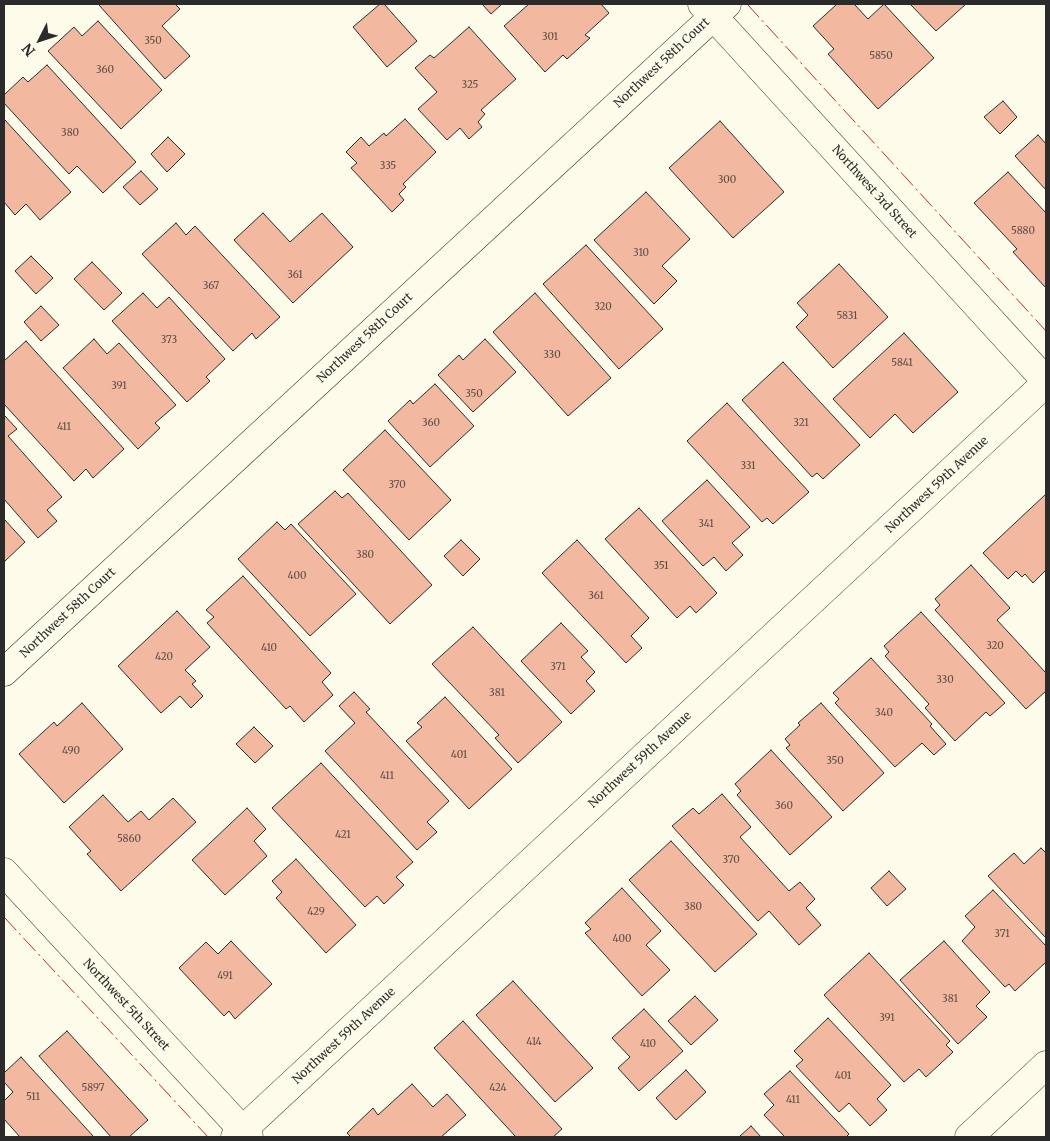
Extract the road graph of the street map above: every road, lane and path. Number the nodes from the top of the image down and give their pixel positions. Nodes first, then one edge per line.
1 (714, 8) edge
2 (1046, 382) edge
3 (4, 672) edge
4 (4, 872) edge
5 (1046, 1065) edge
6 (242, 1135) edge
7 (969, 1137) edge

1 - 2 street, Northwest 3rd Street
1 - 3 street, Northwest 58th Court
2 - 6 street, Northwest 59th Avenue
4 - 6 street, Northwest 5th Street
5 - 7 street

